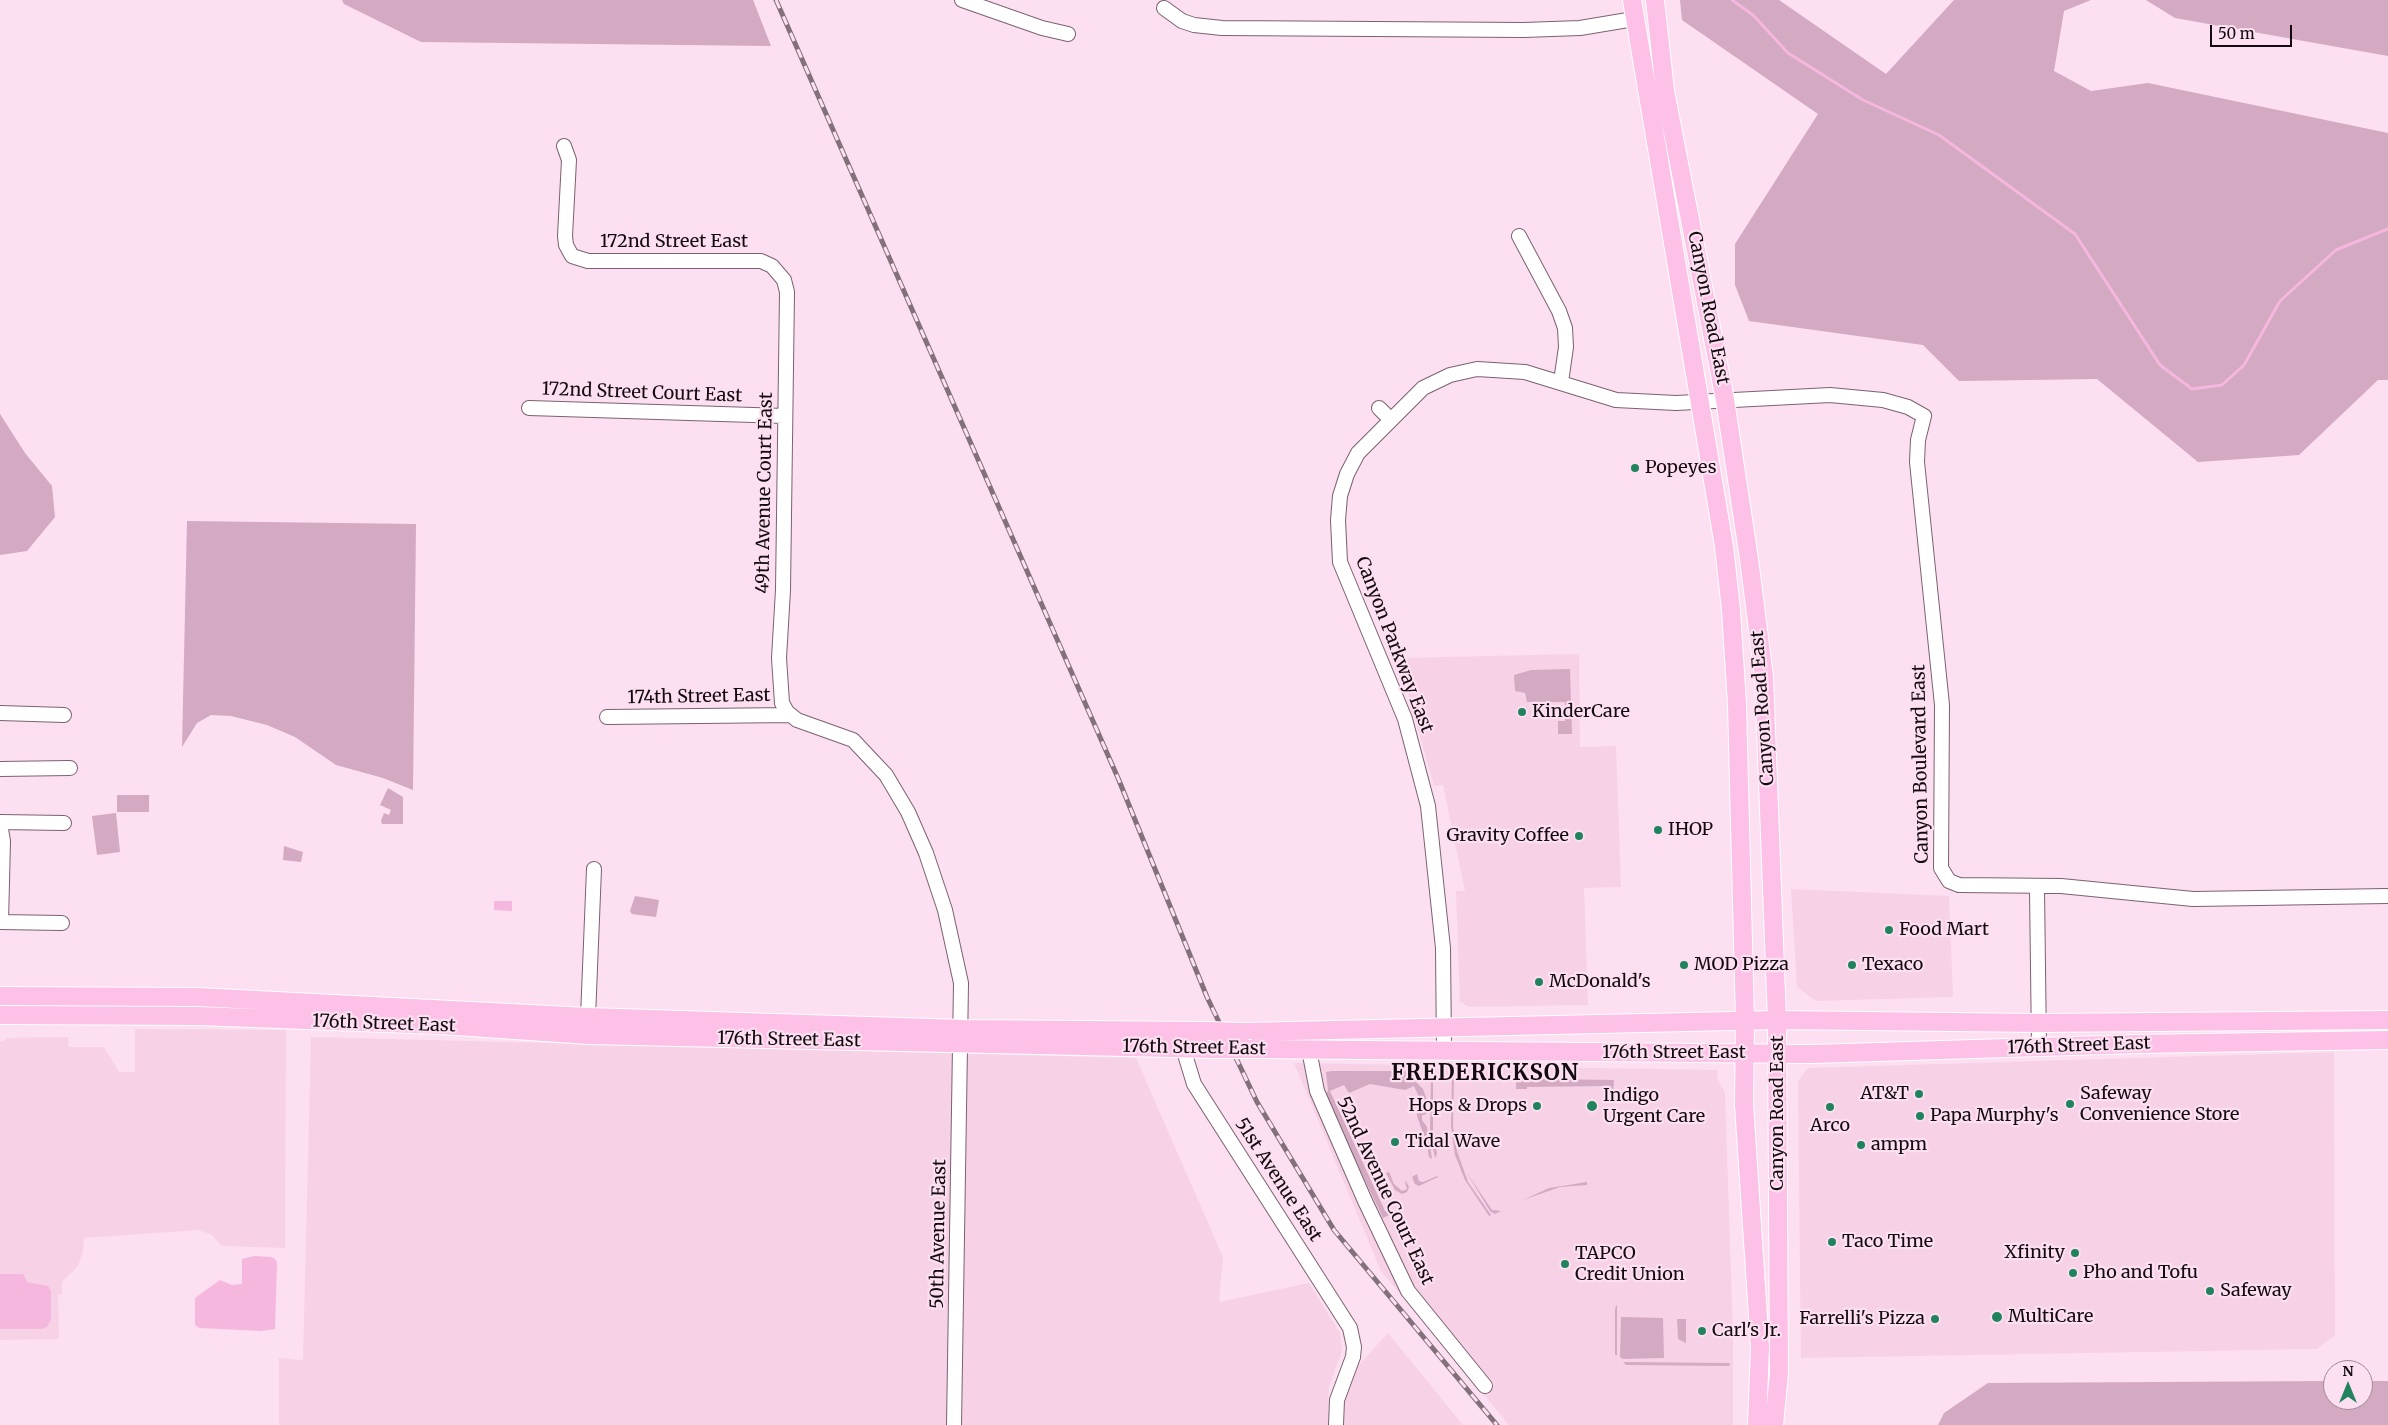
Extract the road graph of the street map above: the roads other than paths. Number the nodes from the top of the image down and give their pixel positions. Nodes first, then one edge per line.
1 (962, 0) edge
2 (1632, 0) edge
3 (1655, 0) edge
4 (1164, 8) dead end
5 (1634, 19) junction
6 (1068, 34) dead end
7 (1665, 91) junction
8 (564, 146) dead end
9 (1519, 236) dead end
10 (778, 271) joint
11 (1561, 382) junction
12 (1725, 400) junction
13 (1699, 402) junction
14 (529, 408) dead end
15 (1379, 408) dead end
16 (785, 416) junction
17 (1390, 419) junction
18 (0, 714) edge
19 (64, 715) dead end
20 (791, 715) junction
21 (607, 717) dead end
22 (0, 768) edge
23 (70, 768) dead end
24 (0, 823) edge
25 (64, 823) dead end
26 (594, 869) dead end
27 (2037, 888) junction
28 (2388, 896) edge
29 (0, 922) edge
30 (62, 923) dead end
31 (0, 996) edge
32 (0, 1015) edge
33 (566, 1016) junction
34 (588, 1017) junction
35 (1777, 1020) junction
36 (2388, 1020) edge
37 (1745, 1021) junction
38 (2039, 1023) junction
39 (441, 1025) junction
40 (1444, 1027) junction
41 (961, 1036) junction
42 (2388, 1040) edge
43 (2039, 1047) junction
44 (1183, 1048) junction
45 (1444, 1049) junction
46 (1310, 1050) junction
47 (1745, 1053) junction
48 (1778, 1053) junction
49 (1484, 1386) dead end
50 (954, 1425) edge
51 (1336, 1425) edge
52 (1757, 1425) edge
53 (1774, 1425) edge

1 - 6 street
2 - 5 main road, Canyon Road East
3 - 7 main road, Canyon Road East
4 - 5 street
5 - 7 main road
5 - 13 main road, Canyon Road East
7 - 12 main road, Canyon Road East
8 - 10 street, 172nd Street East
9 - 11 street
10 - 16 street, 49th Avenue Court East
11 - 13 street, Canyon Parkway East
11 - 17 street, Canyon Parkway East
12 - 13 street
12 - 27 street, Canyon Boulevard East
12 - 35 main road, Canyon Road East
13 - 37 main road, Canyon Road East
14 - 16 street, 172nd Street Court East
15 - 17 street
16 - 20 street, 49th Avenue Court East
17 - 40 street, Canyon Parkway East
18 - 19 street
20 - 21 street, 174th Street East
20 - 41 street, 50th Avenue East
22 - 23 street
24 - 25 street
24 - 29 street
26 - 34 street
27 - 28 street, Canyon Boulevard East
27 - 38 street
29 - 30 street
31 - 33 main road, 176th Street East
32 - 39 main road, 176th Street East
33 - 34 main road, 176th Street East
33 - 39 main road
34 - 41 main road, 176th Street East
35 - 37 main road, 176th Street East
35 - 38 main road, 176th Street East
35 - 48 main road, Canyon Road East
36 - 38 main road, 176th Street East
37 - 40 main road, 176th Street East
37 - 47 main road, Canyon Road East
38 - 43 street
39 - 41 main road, 176th Street East
40 - 41 main road, 176th Street East, bridge
40 - 45 street, Canyon Parkway East
41 - 44 main road, 176th Street East
41 - 50 street, 50th Avenue East
42 - 43 main road, 176th Street East
43 - 48 main road, 176th Street East
44 - 46 main road, 176th Street East, bridge
44 - 51 street, 51st Avenue East
45 - 46 main road, 176th Street East
45 - 47 main road, 176th Street East
46 - 49 street, 52nd Avenue Court East
47 - 48 main road, 176th Street East
47 - 52 main road, Canyon Road East
48 - 53 main road, Canyon Road East

